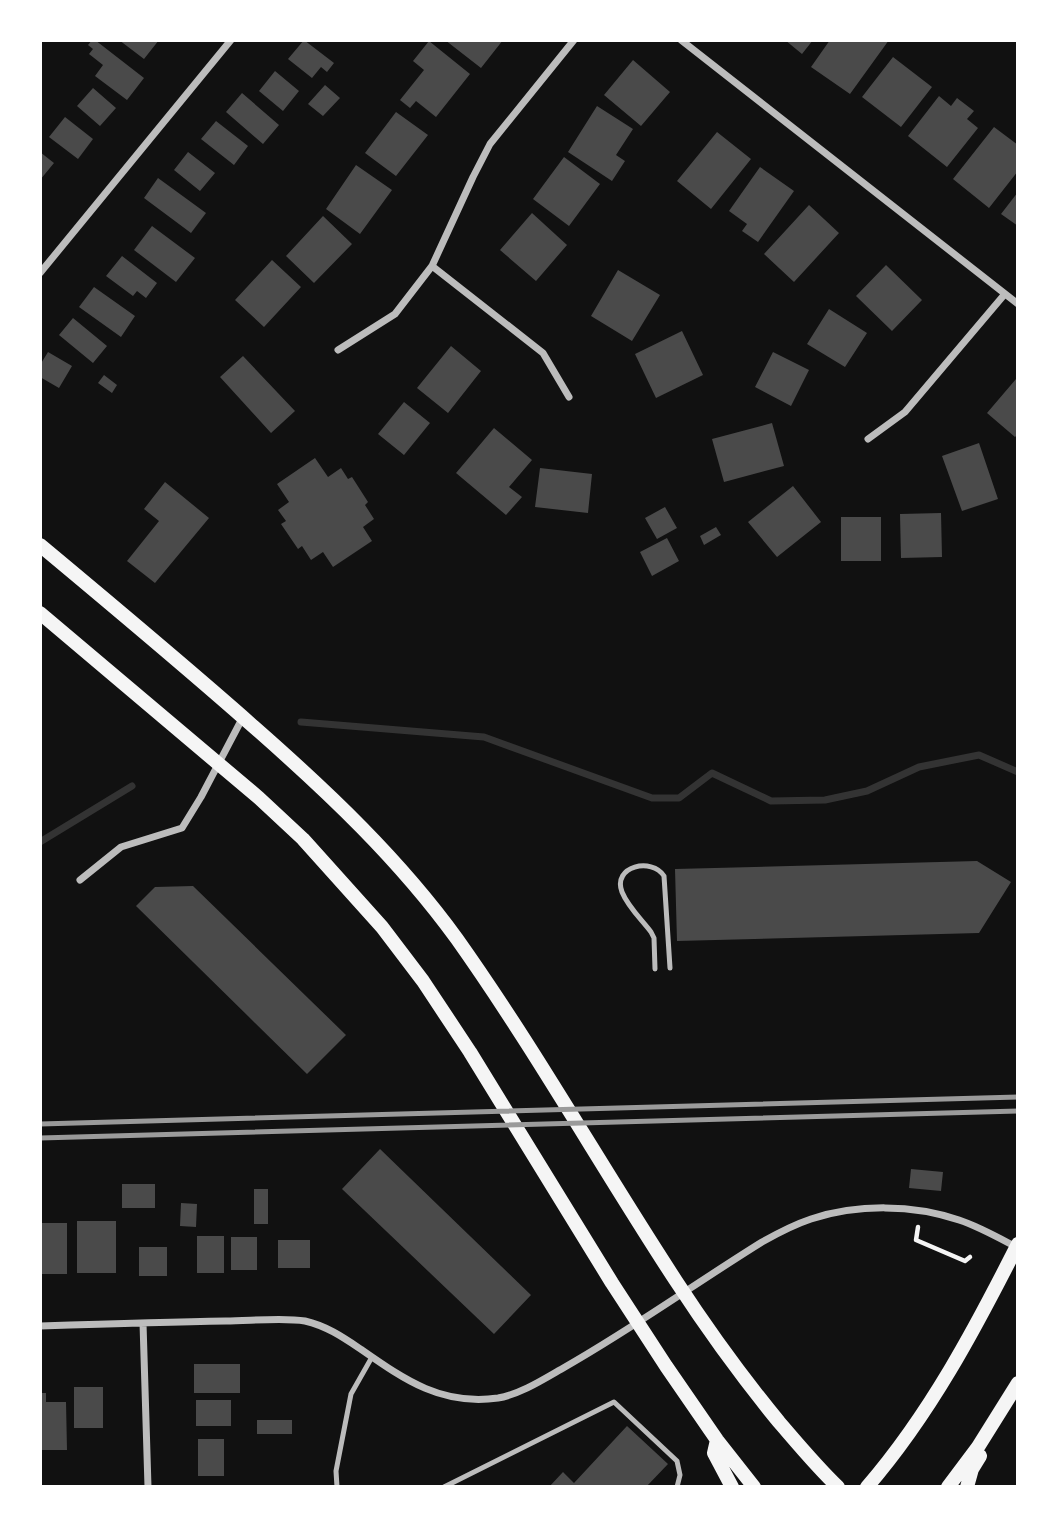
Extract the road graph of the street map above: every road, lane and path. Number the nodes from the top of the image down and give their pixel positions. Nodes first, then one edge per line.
1 (231, 40) edge
2 (574, 40) edge
3 (681, 40) edge
4 (432, 266) junction
5 (40, 273) edge
6 (1004, 295) junction
7 (1018, 304) edge
8 (338, 350) dead end
9 (569, 397) dead end
10 (868, 439) dead end
11 (40, 545) edge
12 (40, 613) edge
13 (243, 717) junction
14 (218, 764) junction
15 (80, 880) dead end
16 (670, 968) dead end
17 (655, 969) dead end
18 (918, 1227) dead end
19 (1017, 1246) edge
20 (970, 1257) dead end
21 (683, 1292) junction
22 (637, 1322) junction
23 (144, 1323) junction
24 (40, 1326) edge
25 (372, 1357) junction
26 (1018, 1383) edge
27 (1004, 1406) junction
28 (717, 1440) junction
29 (148, 1487) edge
30 (337, 1487) edge
31 (444, 1487) edge
32 (677, 1487) edge
33 (732, 1487) edge
34 (754, 1487) edge
35 (838, 1487) edge
36 (867, 1487) edge
37 (948, 1487) edge
38 (967, 1487) edge

1 - 5 street
2 - 4 street
3 - 6 street
4 - 8 street
4 - 9 street
6 - 7 street
6 - 10 street
11 - 13 main road
12 - 14 main road
13 - 14 street
13 - 21 main road
14 - 15 street
14 - 22 main road
16 - 17 lane
18 - 20 path
19 - 21 street
19 - 36 main road
21 - 22 street
21 - 35 main road
22 - 25 street
22 - 28 main road
23 - 24 street
23 - 25 street
23 - 29 street
25 - 30 lane
26 - 27 main road
27 - 37 main road
27 - 38 main road
28 - 33 main road
28 - 34 main road
31 - 32 lane

